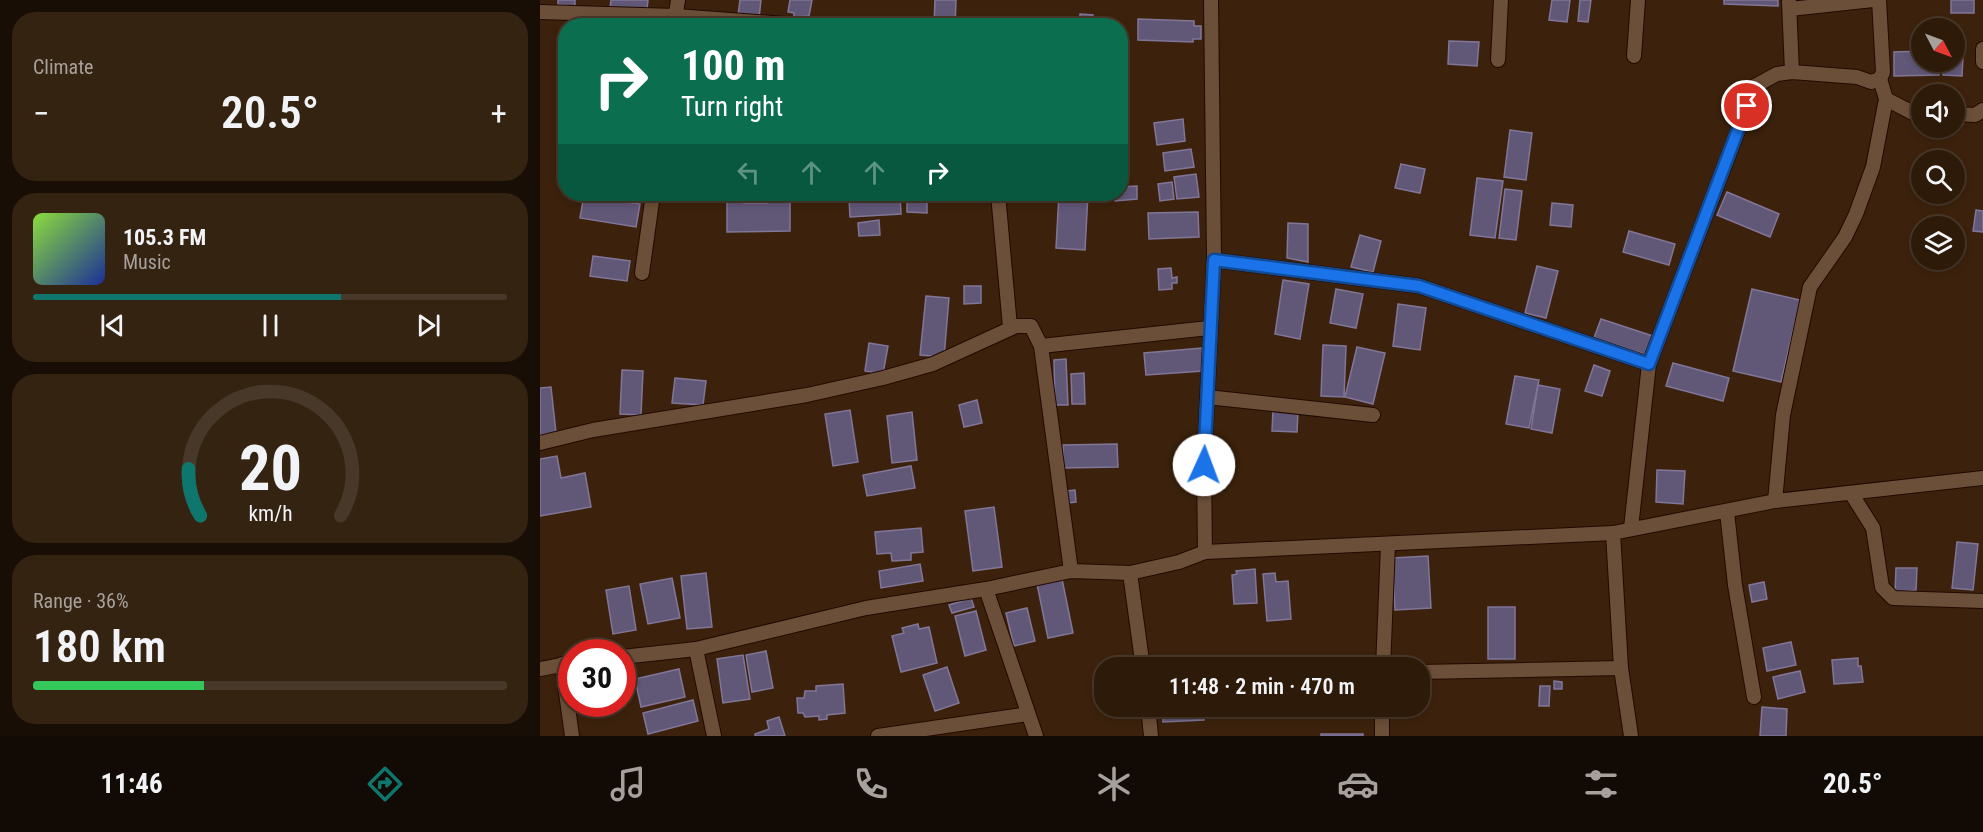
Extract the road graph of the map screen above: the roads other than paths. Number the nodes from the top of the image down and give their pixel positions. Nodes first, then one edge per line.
1 (678, 0) edge
2 (1210, 0) edge
3 (1501, 0) edge
4 (1638, 0) edge
5 (1873, 0) edge
6 (1879, 0) edge
7 (1789, 5) edge
8 (540, 12) edge
9 (630, 18) edge
10 (675, 18) edge
11 (1983, 49) edge
12 (1634, 56) dead end
13 (1498, 60) dead end
14 (1983, 62) edge
15 (1792, 72) junction
16 (1880, 79) junction
17 (1886, 99) junction
18 (1983, 110) edge
19 (1911, 112) edge
20 (1965, 115) edge
21 (651, 201) edge
22 (999, 201) edge
23 (1214, 260) junction
24 (642, 273) dead end
25 (1010, 327) junction
26 (1209, 328) junction
27 (1041, 346) junction
28 (1649, 364) junction
29 (1207, 397) junction
30 (1373, 415) dead end
31 (540, 443) edge
32 (1983, 478) edge
33 (1851, 493) junction
34 (1775, 501) junction
35 (1727, 513) junction
36 (1630, 528) junction
37 (1613, 533) junction
38 (1388, 545) junction
39 (1205, 552) junction
40 (1071, 571) junction
41 (1130, 573) junction
42 (986, 589) junction
43 (1983, 601) edge
44 (696, 650) junction
45 (636, 656) edge
46 (1141, 657) edge
47 (1383, 657) edge
48 (558, 666) edge
49 (1621, 668) junction
50 (540, 669) edge
51 (1430, 672) edge
52 (1754, 697) dead end
53 (1028, 714) junction
54 (571, 717) edge
55 (1149, 717) edge
56 (1382, 717) edge
57 (572, 736) edge
58 (714, 736) edge
59 (878, 736) edge
60 (1036, 736) edge
61 (1151, 736) edge
62 (1382, 736) edge
63 (1631, 736) edge

1 - 10 street
2 - 23 street
3 - 13 street
4 - 12 street
5 - 7 street
6 - 16 street
7 - 15 street
8 - 9 street
11 - 14 street
15 - 16 street
15 - 28 street
16 - 17 street
17 - 19 street
17 - 34 street
18 - 20 street
21 - 24 street
22 - 25 street
23 - 26 street
23 - 28 street
25 - 27 street
25 - 31 street
26 - 27 street
26 - 29 street
27 - 40 street
28 - 36 street
29 - 30 street
29 - 39 street
32 - 33 street
33 - 34 street
33 - 43 street
34 - 35 street
35 - 36 street
35 - 52 street
36 - 37 street
37 - 38 street
37 - 49 street
38 - 39 street
38 - 47 street
39 - 41 street
40 - 41 street
40 - 42 street
41 - 46 street
42 - 44 street
42 - 53 street
44 - 45 street
44 - 58 street
48 - 50 street
49 - 51 street
49 - 63 street
53 - 59 street
53 - 60 street
54 - 57 street
55 - 61 street
56 - 62 street

